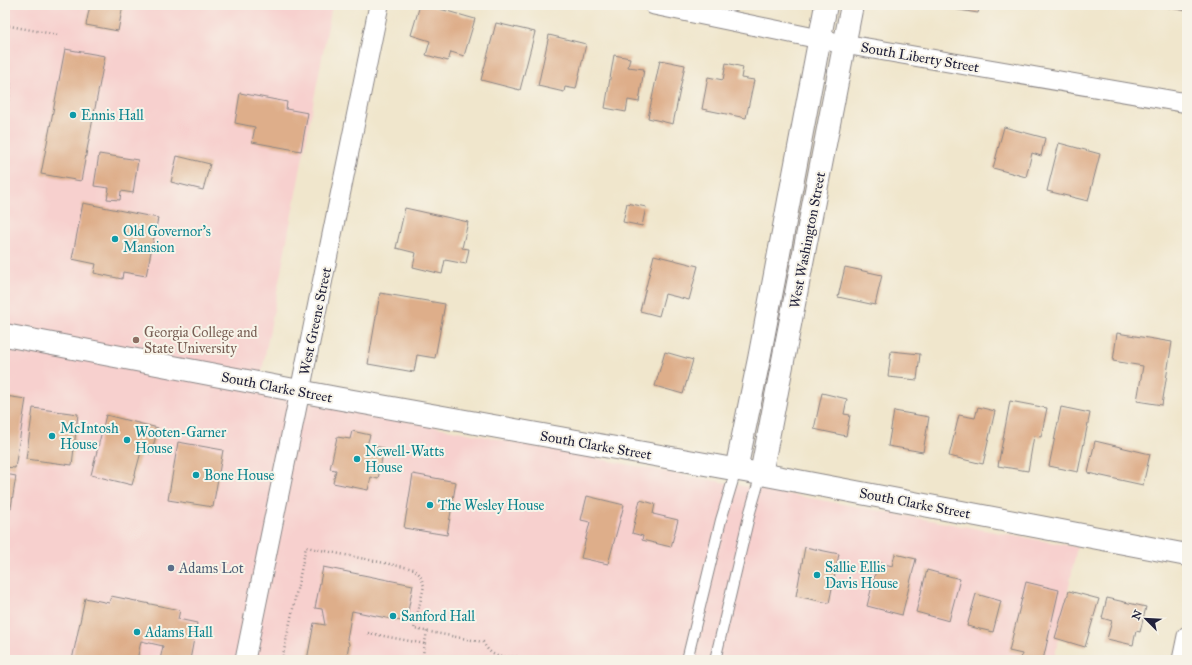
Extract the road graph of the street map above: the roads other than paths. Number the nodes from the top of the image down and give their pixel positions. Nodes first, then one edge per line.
1 (379, 5) edge
2 (654, 5) edge
3 (826, 5) edge
4 (852, 5) edge
5 (819, 39) junction
6 (844, 44) junction
7 (1187, 103) edge
8 (5, 335) edge
9 (300, 392) junction
10 (736, 470) junction
11 (761, 474) junction
12 (1187, 555) edge
13 (1187, 636) edge
14 (245, 660) edge
15 (687, 660) edge
16 (715, 660) edge
17 (1182, 660) edge

1 - 9 street, West Greene Street
2 - 5 street, South Liberty Street
3 - 5 main road, West Washington Street
4 - 6 main road, West Washington Street
5 - 6 street, South Liberty Street
5 - 10 main road, West Washington Street
6 - 7 street, South Liberty Street
6 - 11 main road, West Washington Street
8 - 9 main road, South Clarke Street
9 - 10 main road, South Clarke Street
9 - 14 street, West Greene Street
10 - 11 main road, South Clarke Street
10 - 15 lane
11 - 12 main road, South Clarke Street
11 - 16 lane
13 - 17 street

